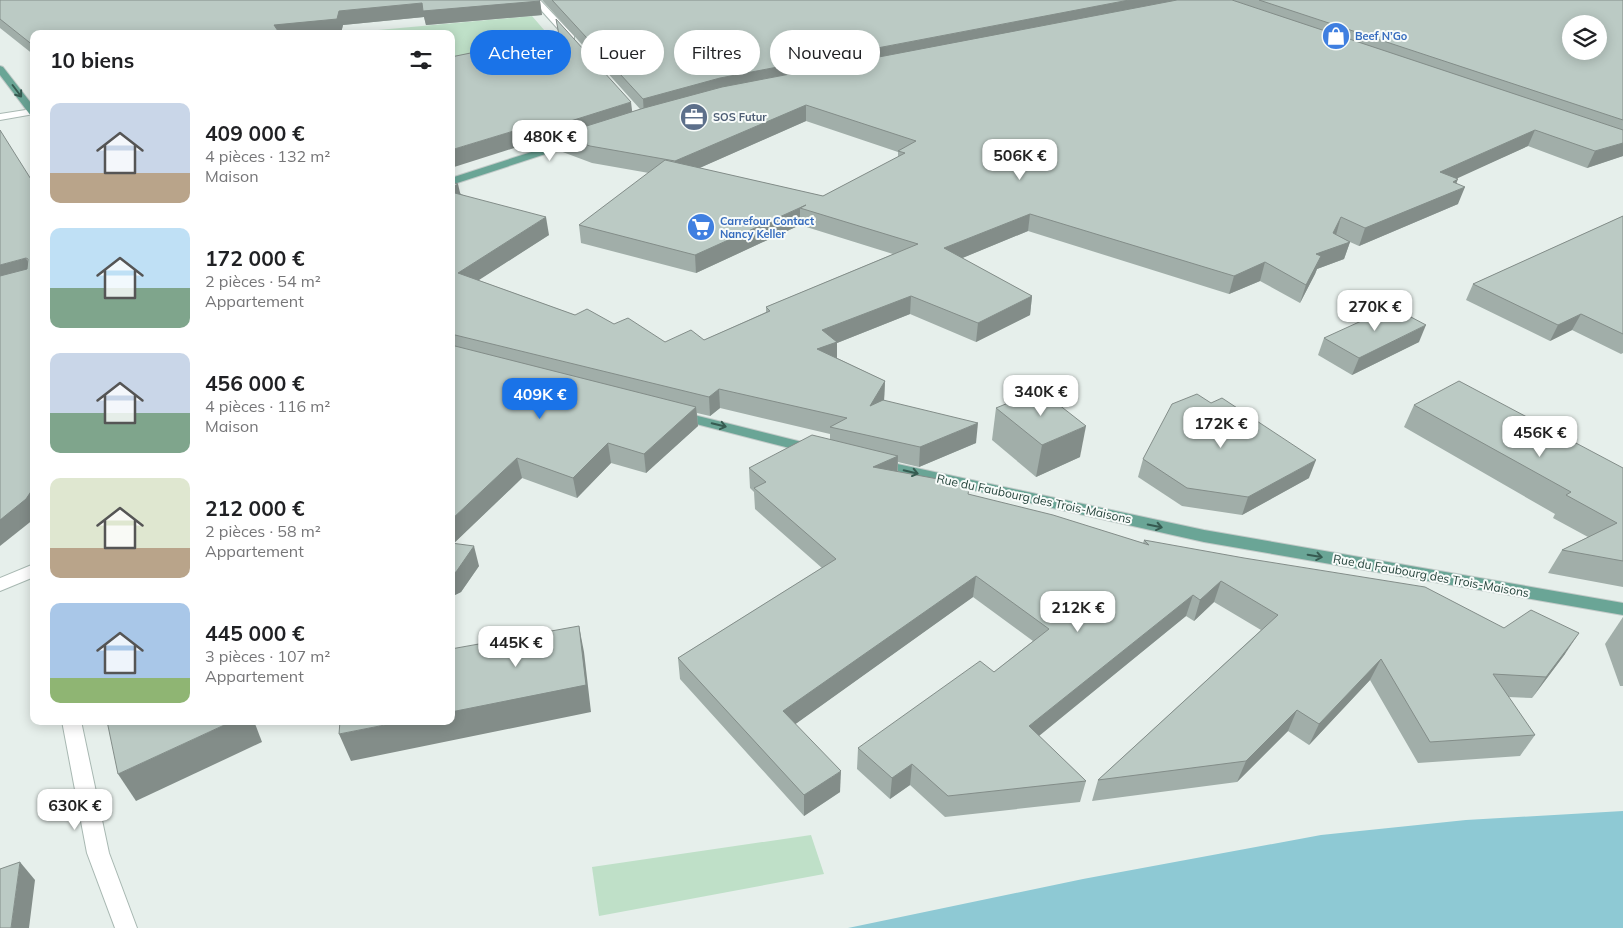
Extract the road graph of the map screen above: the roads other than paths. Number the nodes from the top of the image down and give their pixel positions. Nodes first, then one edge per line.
1 (536, 0) edge
2 (578, 47) edge
3 (0, 69) edge
4 (30, 109) edge
5 (30, 113) edge
6 (0, 117) edge
7 (588, 137) edge
8 (455, 181) edge
9 (662, 411) edge
10 (826, 452) edge
11 (864, 462) edge
12 (30, 572) edge
13 (0, 585) edge
14 (1623, 609) edge
15 (72, 725) edge
16 (126, 928) edge

1 - 2 street
3 -> 4 main road
5 - 6 street
7 - 8 main road
9 -> 10 main road
11 -> 14 main road, Rue du Faubourg des Trois-Maisons
12 - 13 street
15 - 16 street

